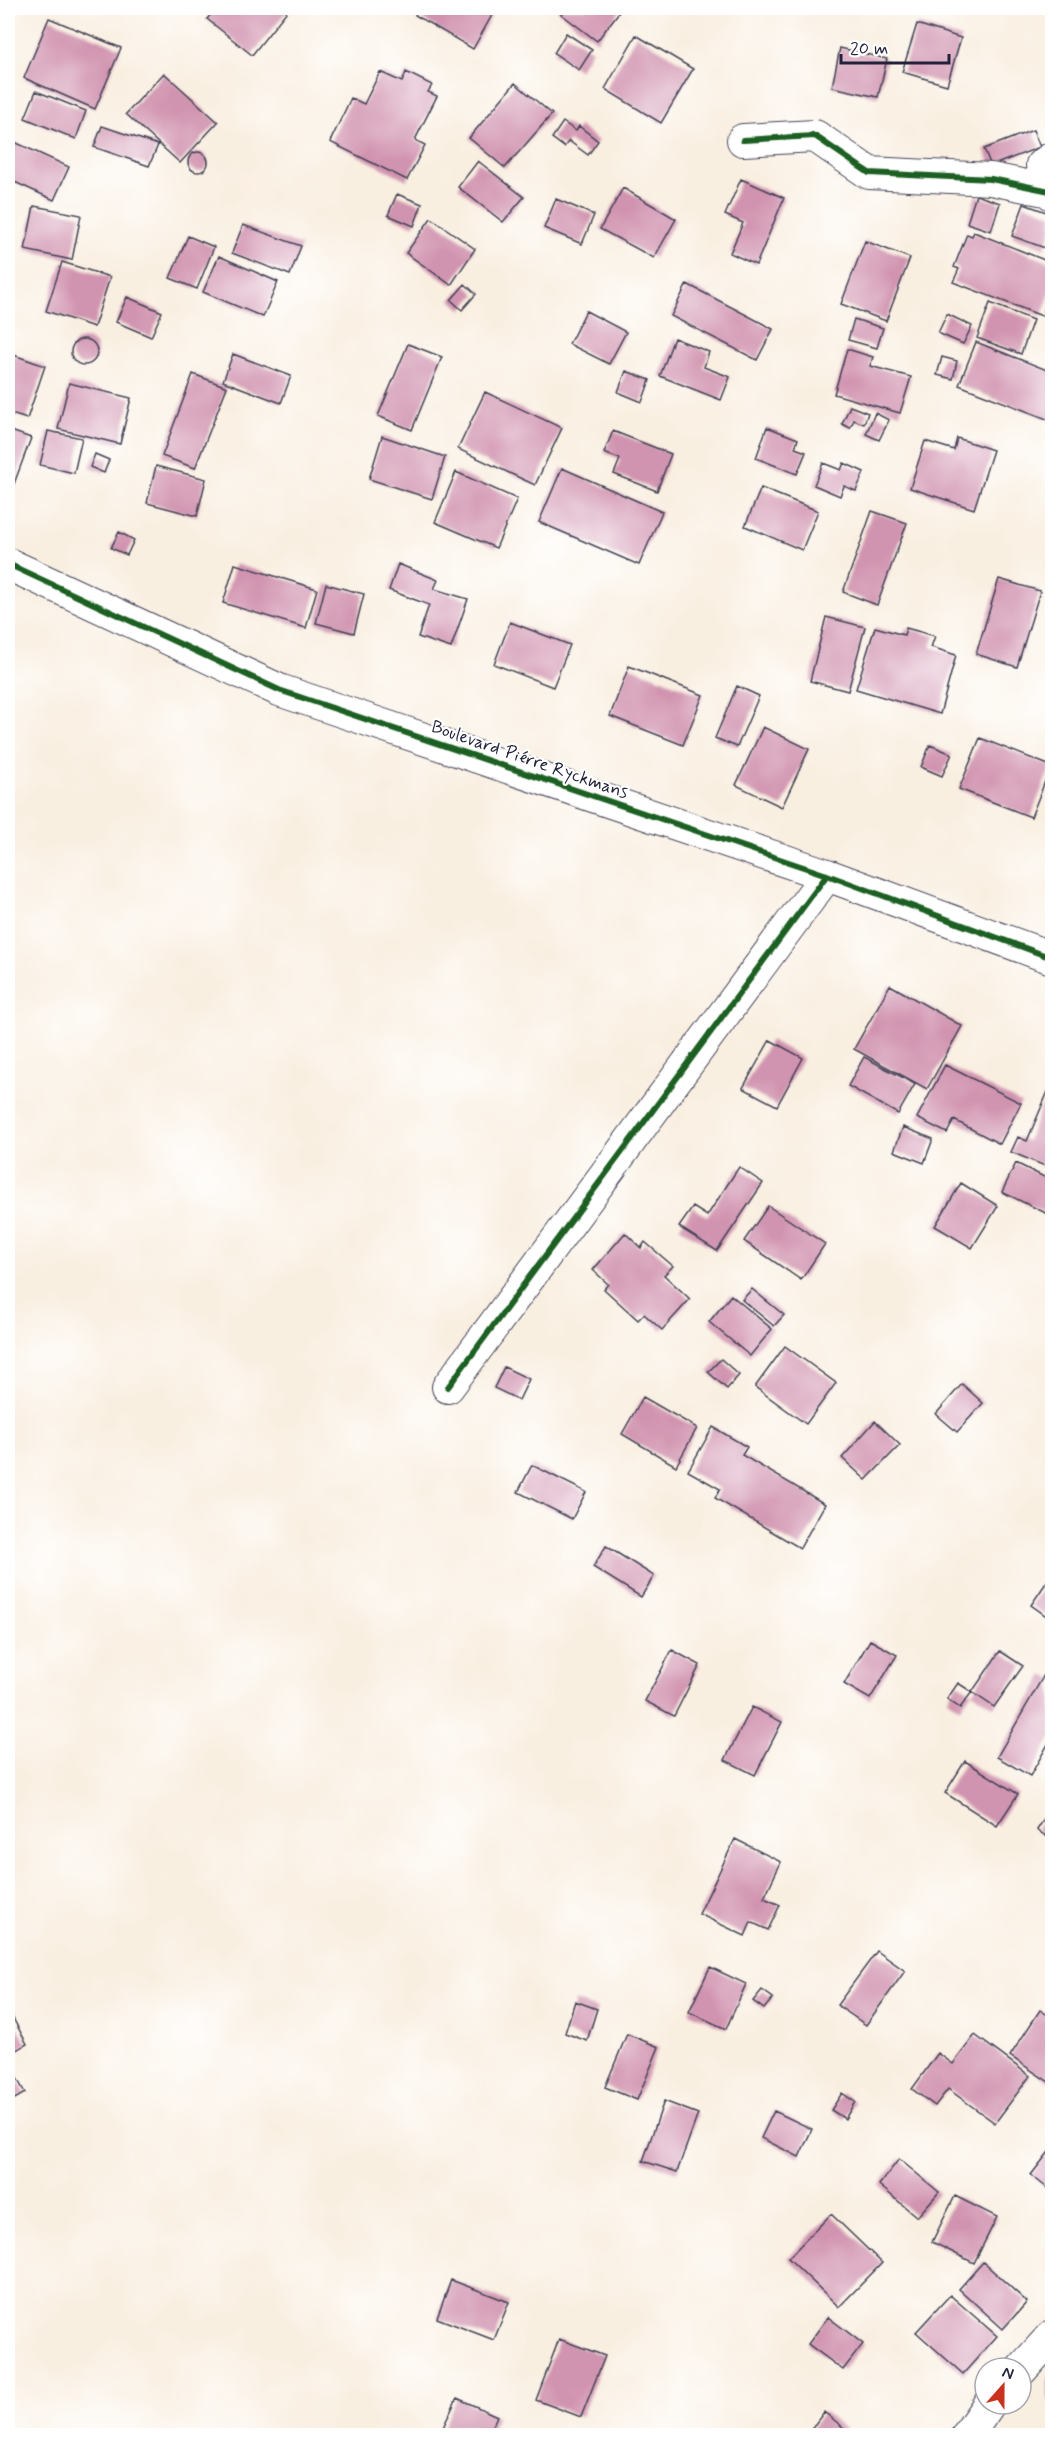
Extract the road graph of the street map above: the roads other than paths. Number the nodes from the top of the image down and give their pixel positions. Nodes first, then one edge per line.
1 (743, 140) dead end
2 (1053, 158) edge
3 (1051, 192) edge
4 (8, 564) edge
5 (827, 875) junction
6 (1053, 958) edge
7 (448, 1387) dead end
8 (1053, 2336) edge
9 (1033, 2357) edge
10 (981, 2416) edge
11 (967, 2436) edge

1 - 3 street
2 - 3 street
4 - 5 street, Boulevard Piérre Ryckmans
5 - 6 street, Boulevard Piérre Ryckmans
5 - 7 street
8 - 9 street
10 - 11 street

